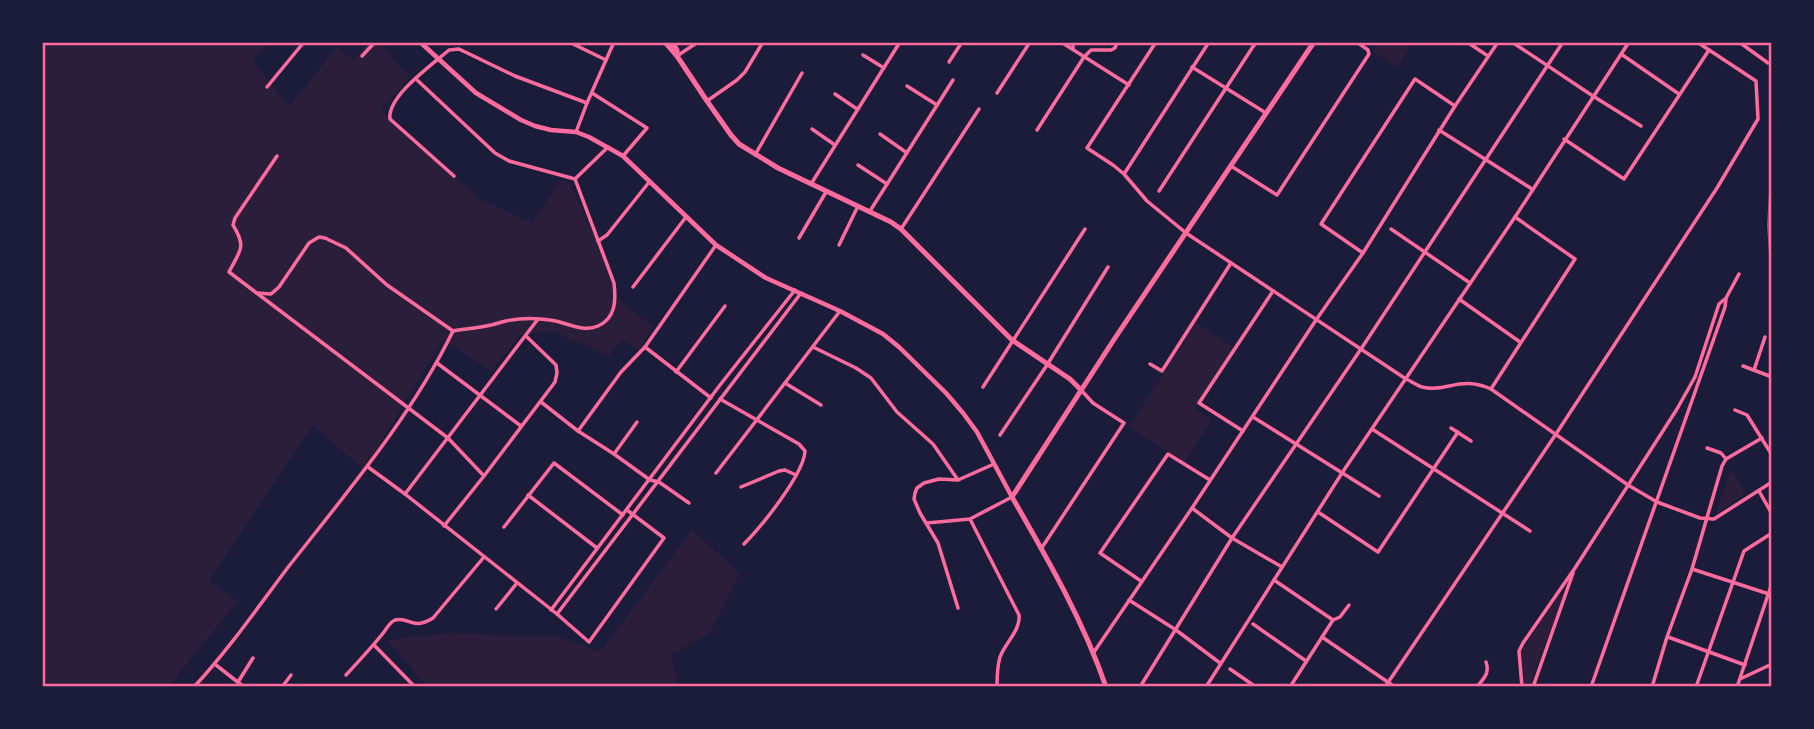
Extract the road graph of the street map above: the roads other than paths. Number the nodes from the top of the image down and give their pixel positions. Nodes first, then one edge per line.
1 (304, 42) edge
2 (375, 42) edge
3 (420, 42) edge
4 (569, 42) edge
5 (614, 42) edge
6 (665, 42) edge
7 (671, 42) edge
8 (698, 42) edge
9 (763, 42) edge
10 (900, 42) edge
11 (962, 42) edge
12 (1030, 42) edge
13 (1061, 42) edge
14 (1073, 42) edge
15 (1117, 42) edge
16 (1156, 42) edge
17 (1209, 42) edge
18 (1256, 42) edge
19 (1314, 42) edge
20 (1357, 42) edge
21 (1467, 42) edge
22 (1498, 42) edge
23 (1512, 42) edge
24 (1563, 42) edge
25 (1629, 42) edge
26 (1697, 42) edge
27 (1738, 42) edge
28 (1073, 49) junction
29 (1709, 50) junction
30 (1621, 54) junction
31 (863, 55) dead end
32 (362, 56) dead end
33 (677, 56) junction
34 (1488, 56) junction
35 (1084, 57) junction
36 (439, 59) junction
37 (606, 60) junction
38 (949, 62) dead end
39 (1768, 63) dead end
40 (1548, 66) junction
41 (1192, 67) junction
42 (884, 68) junction
43 (802, 73) dead end
44 (416, 79) junction
45 (953, 80) dead end
46 (1129, 85) junction
47 (906, 86) dead end
48 (267, 87) dead end
49 (1226, 88) junction
50 (592, 93) junction
51 (997, 93) dead end
52 (1679, 93) junction
53 (835, 94) dead end
54 (1593, 96) junction
55 (707, 101) junction
56 (587, 103) junction
57 (937, 105) junction
58 (1455, 106) junction
59 (857, 109) junction
60 (979, 109) dead end
61 (1266, 113) junction
62 (1641, 126) dead end
63 (812, 129) dead end
64 (1037, 130) dead end
65 (1440, 130) junction
66 (576, 132) junction
67 (880, 134) dead end
68 (1564, 139) junction
69 (835, 145) junction
70 (608, 147) junction
71 (907, 153) junction
72 (755, 155) junction
73 (277, 156) dead end
74 (623, 156) junction
75 (1486, 159) junction
76 (858, 166) dead end
77 (1231, 166) junction
78 (1124, 174) junction
79 (454, 176) dead end
80 (575, 178) junction
81 (650, 181) junction
82 (811, 184) junction
83 (887, 184) junction
84 (1532, 189) junction
85 (826, 191) junction
86 (1159, 191) dead end
87 (858, 206) junction
88 (870, 211) junction
89 (686, 217) junction
90 (1515, 217) junction
91 (901, 229) junction
92 (1084, 229) dead end
93 (1391, 229) dead end
94 (1186, 233) junction
95 (799, 238) dead end
96 (598, 241) junction
97 (716, 245) junction
98 (839, 245) dead end
99 (1424, 252) junction
100 (1363, 253) junction
101 (1231, 263) junction
102 (1108, 267) dead end
103 (1739, 275) dead end
104 (1470, 283) junction
105 (633, 287) dead end
106 (795, 290) junction
107 (1273, 291) junction
108 (257, 293) junction
109 (801, 293) junction
110 (1726, 298) junction
111 (1459, 299) junction
112 (726, 306) dead end
113 (840, 311) junction
114 (538, 319) junction
115 (1316, 320) junction
116 (453, 331) junction
117 (526, 336) junction
118 (1765, 337) dead end
119 (1012, 340) junction
120 (1520, 342) junction
121 (645, 347) junction
122 (813, 347) junction
123 (1361, 349) junction
124 (437, 363) junction
125 (1150, 364) dead end
126 (1047, 365) junction
127 (1743, 366) dead end
128 (1754, 370) junction
129 (676, 372) junction
130 (1772, 377) edge
131 (1406, 379) junction
132 (785, 383) junction
133 (720, 386) junction
134 (983, 387) dead end
135 (1491, 389) junction
136 (727, 390) junction
137 (1082, 390) junction
138 (480, 396) junction
139 (711, 398) junction
140 (720, 399) junction
141 (541, 402) junction
142 (821, 405) dead end
143 (408, 407) junction
144 (1677, 409) junction
145 (1735, 410) dead end
146 (1687, 414) junction
147 (1252, 417) junction
148 (757, 419) junction
149 (637, 422) dead end
150 (521, 426) junction
151 (1451, 428) dead end
152 (1372, 429) junction
153 (578, 431) junction
154 (686, 431) junction
155 (1243, 431) junction
156 (1458, 432) junction
157 (1556, 434) junction
158 (693, 435) junction
159 (1000, 435) dead end
160 (448, 438) junction
161 (1762, 438) junction
162 (1471, 441) dead end
163 (1297, 444) junction
164 (1707, 448) dead end
165 (614, 454) junction
166 (1772, 455) edge
167 (1726, 459) junction
168 (994, 464) junction
169 (368, 467) junction
170 (1434, 470) junction
171 (716, 473) dead end
172 (1342, 473) junction
173 (796, 475) junction
174 (484, 476) junction
175 (650, 480) junction
176 (958, 480) junction
177 (1210, 480) junction
178 (659, 482) junction
179 (1772, 482) edge
180 (1628, 485) junction
181 (741, 488) dead end
182 (1759, 490) junction
183 (405, 494) junction
184 (528, 495) junction
185 (1379, 496) dead end
186 (1012, 497) junction
187 (1657, 502) junction
188 (689, 503) dead end
189 (1192, 508) junction
190 (625, 512) junction
191 (1318, 512) junction
192 (1502, 512) junction
193 (1772, 513) edge
194 (633, 515) junction
195 (970, 519) junction
196 (1705, 520) junction
197 (927, 523) junction
198 (444, 527) junction
199 (504, 527) dead end
200 (1530, 531) dead end
201 (1772, 533) edge
202 (1233, 538) junction
203 (744, 544) dead end
204 (597, 548) junction
205 (1041, 549) junction
206 (484, 557) junction
207 (1282, 567) junction
208 (1575, 568) junction
209 (1692, 569) junction
210 (1274, 580) junction
211 (1141, 581) junction
212 (1733, 582) junction
213 (517, 583) junction
214 (1772, 583) edge
215 (1769, 594) junction
216 (1129, 600) junction
217 (1349, 605) dead end
218 (958, 608) dead end
219 (496, 609) dead end
220 (551, 610) junction
221 (557, 614) junction
222 (1333, 620) junction
223 (1253, 624) dead end
224 (1176, 630) junction
225 (1322, 637) junction
226 (1667, 637) junction
227 (374, 645) junction
228 (1094, 652) junction
229 (1708, 652) junction
230 (253, 658) dead end
231 (1306, 661) junction
232 (1486, 662) dead end
233 (1220, 663) junction
234 (215, 664) junction
235 (1745, 664) junction
236 (1772, 664) edge
237 (1230, 669) dead end
238 (291, 675) dead end
239 (346, 675) dead end
240 (1740, 678) junction
241 (238, 682) junction
242 (1386, 685) edge
243 (194, 687) edge
244 (244, 687) edge
245 (282, 687) edge
246 (415, 687) edge
247 (997, 687) edge
248 (1106, 687) edge
249 (1140, 687) edge
250 (1206, 687) edge
251 (1256, 687) edge
252 (1290, 687) edge
253 (1395, 687) edge
254 (1477, 687) edge
255 (1522, 687) edge
256 (1533, 687) edge
257 (1591, 687) edge
258 (1652, 687) edge
259 (1696, 687) edge
260 (1737, 687) edge

1 - 48 street
2 - 32 street
3 - 36 street
4 - 37 street
5 - 37 street
6 - 33 main road
7 - 33 main road
8 - 33 street
9 - 55 street
10 - 42 street
11 - 38 street
12 - 51 street
13 - 28 street
14 - 28 street
15 - 35 street
16 - 46 street
17 - 41 street
18 - 49 street
19 - 61 main road
20 - 77 street
21 - 34 street
22 - 34 street
23 - 40 street
24 - 40 street
25 - 30 street
26 - 29 street
27 - 39 street
28 - 35 street
29 - 52 street
29 - 157 street
30 - 52 street
30 - 54 street
31 - 42 street
33 - 55 main road
34 - 58 street
35 - 46 street
35 - 64 street
36 - 44 street
36 - 56 street
36 - 66 street
37 - 50 street
40 - 54 street
40 - 75 street
41 - 49 street
41 - 78 street
42 - 59 street
43 - 72 street
44 - 79 street
44 - 80 street
45 - 57 street
46 - 78 street
47 - 57 street
49 - 61 street
49 - 86 street
50 - 56 street
50 - 74 street
52 - 68 street
53 - 59 street
54 - 62 street
54 - 68 street
55 - 72 main road
56 - 66 street
57 - 71 street
58 - 65 street
58 - 100 street
59 - 69 street
60 - 91 street
61 - 77 main road
63 - 69 street
65 - 75 street
65 - 100 street
66 - 70 street
67 - 71 street
68 - 84 street
69 - 82 street
70 - 74 street
70 - 80 street
71 - 83 street
72 - 82 main road
73 - 108 street
74 - 81 street
75 - 84 street
75 - 99 street
76 - 83 street
77 - 94 main road
78 - 94 street
80 - 96 street
81 - 89 street
81 - 96 street
82 - 85 main road
83 - 88 street
84 - 90 street
85 - 87 main road
85 - 95 street
87 - 88 main road
87 - 98 street
88 - 91 main road
89 - 97 street
89 - 105 street
90 - 104 street
90 - 120 street
91 - 119 main road
92 - 119 street
93 - 99 street
94 - 101 street
94 - 137 main road
96 - 114 street
97 - 106 street
97 - 121 street
99 - 104 street
99 - 123 street
100 - 115 street
101 - 107 street
101 - 125 street
102 - 126 street
103 - 110 street
104 - 111 street
106 - 109 street
106 - 133 street
107 - 115 street
107 - 155 street
108 - 116 street
108 - 143 street
109 - 113 street
109 - 136 street
110 - 144 street
110 - 146 street
111 - 120 street
111 - 131 street
112 - 129 street
113 - 122 street
113 - 168 street
114 - 116 street
114 - 117 street
115 - 123 street
115 - 147 street
116 - 124 street
117 - 138 street
117 - 141 street
118 - 128 street
119 - 126 main road
119 - 134 street
120 - 135 street
121 - 129 street
121 - 153 street
122 - 132 street
122 - 176 street
123 - 131 street
123 - 163 street
124 - 138 street
124 - 143 street
126 - 137 main road
126 - 159 street
127 - 128 street
128 - 130 street
129 - 139 street
131 - 135 street
131 - 152 street
132 - 142 street
132 - 148 street
133 - 136 street
133 - 139 street
135 - 157 street
136 - 140 street
137 - 186 main road
137 - 205 street
138 - 150 street
138 - 160 street
139 - 154 street
140 - 148 street
140 - 158 street
141 - 150 street
141 - 153 street
143 - 160 street
143 - 169 street
144 - 146 street
144 - 180 street
145 - 161 street
146 - 187 street
147 - 155 street
147 - 163 street
148 - 171 street
148 - 173 street
149 - 165 street
150 - 174 street
151 - 156 street
152 - 170 street
152 - 172 street
153 - 165 street
154 - 158 street
154 - 175 street
155 - 177 street
156 - 162 street
156 - 170 street
157 - 180 street
157 - 192 street
158 - 178 street
160 - 174 street
160 - 183 street
161 - 166 street
161 - 167 street
163 - 172 street
163 - 202 street
164 - 167 street
165 - 175 street
167 - 196 street
168 - 176 street
168 - 186 street
169 - 183 street
169 - 234 street
170 - 191 street
170 - 192 street
172 - 185 street
172 - 191 street
173 - 181 street
173 - 203 street
174 - 198 street
175 - 178 street
175 - 190 street
176 - 197 street
177 - 189 street
177 - 211 street
178 - 188 street
178 - 194 street
179 - 182 street
180 - 187 street
180 - 208 street
182 - 193 street
182 - 196 street
183 - 198 street
184 - 190 street
184 - 199 street
184 - 204 street
186 - 195 street
186 - 205 main road
187 - 196 street
187 - 257 street
189 - 202 street
189 - 211 street
190 - 194 street
190 - 204 street
191 - 207 street
192 - 200 street
192 - 242 street
194 - 221 street
194 - 221 street
195 - 197 street
195 - 247 street
196 - 209 street
197 - 218 street
198 - 206 street
201 - 212 street
202 - 207 street
202 - 224 street
204 - 220 street
205 - 228 main road
206 - 213 street
206 - 227 street
207 - 210 street
208 - 255 street
208 - 256 street
209 - 212 street
209 - 226 street
210 - 222 street
210 - 233 street
211 - 216 street
212 - 215 street
212 - 229 street
213 - 219 street
213 - 220 street
214 - 215 street
215 - 235 street
216 - 224 street
216 - 228 street
217 - 222 street
220 - 221 street
222 - 225 street
223 - 231 street
224 - 233 street
224 - 249 street
225 - 231 street
225 - 242 street
226 - 229 street
226 - 258 street
227 - 239 street
227 - 246 street
228 - 248 main road
229 - 235 street
229 - 259 street
230 - 241 street
231 - 252 street
232 - 254 street
233 - 250 street
234 - 241 street
234 - 243 street
235 - 240 street
236 - 240 street
237 - 251 street
238 - 245 street
240 - 260 street
241 - 244 street
242 - 253 street

